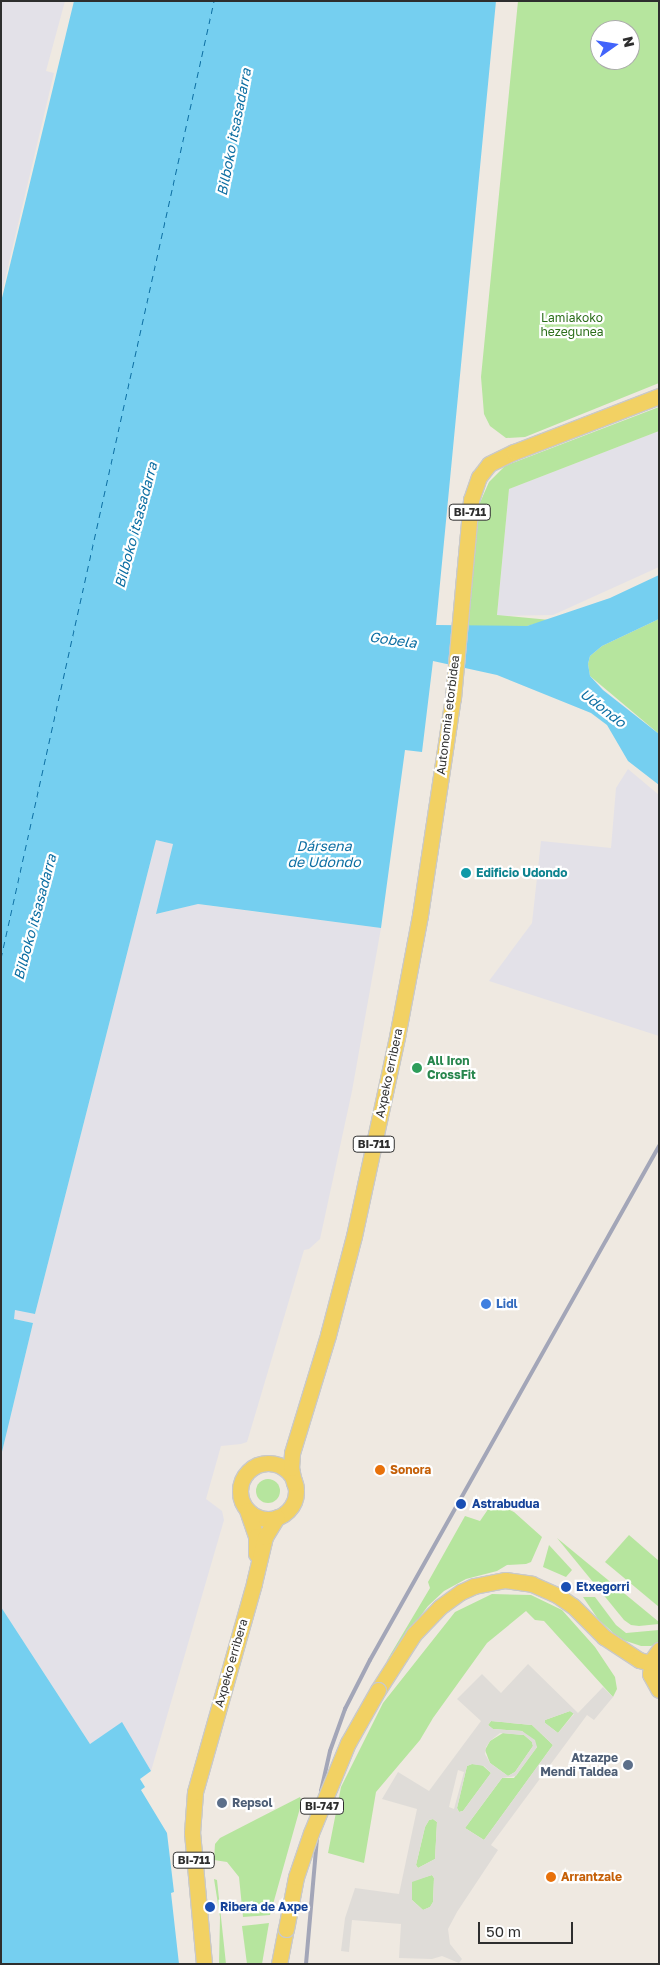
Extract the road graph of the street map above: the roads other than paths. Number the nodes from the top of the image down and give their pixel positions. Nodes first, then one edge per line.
1 (659, 396) edge
2 (430, 843) joint
3 (304, 1416) junction
4 (267, 1463) junction
5 (294, 1483) junction
6 (247, 1510) junction
7 (277, 1517) junction
8 (257, 1568) junction
9 (655, 1657) edge
10 (659, 1690) edge
11 (204, 1758) junction
12 (204, 1964) edge
13 (210, 1964) edge
14 (279, 1964) edge

1 - 2 main road, Autonomia etorbidea / BI-711
2 - 3 main road, Axpeko erribera / BI-711
3 - 4 main road, Axpeko erribera / BI-711
3 - 5 main road, Axpeko erribera / BI-711
4 - 5 main road
4 - 6 main road, Axpeko erribera / BI-711
5 - 7 main road, Axpeko erribera / BI-711
6 - 7 main road
6 - 8 main road, Axpeko erribera / BI-711
7 - 8 main road, Axpeko erribera / BI-711
8 - 11 main road, Axpeko erribera / BI-711
9 - 10 main road, BI-747
9 - 14 main road, BI-747, bridge
11 - 12 main road, Axpeko erribera / BI-711
11 - 13 main road, Axpeko erribera / BI-711

